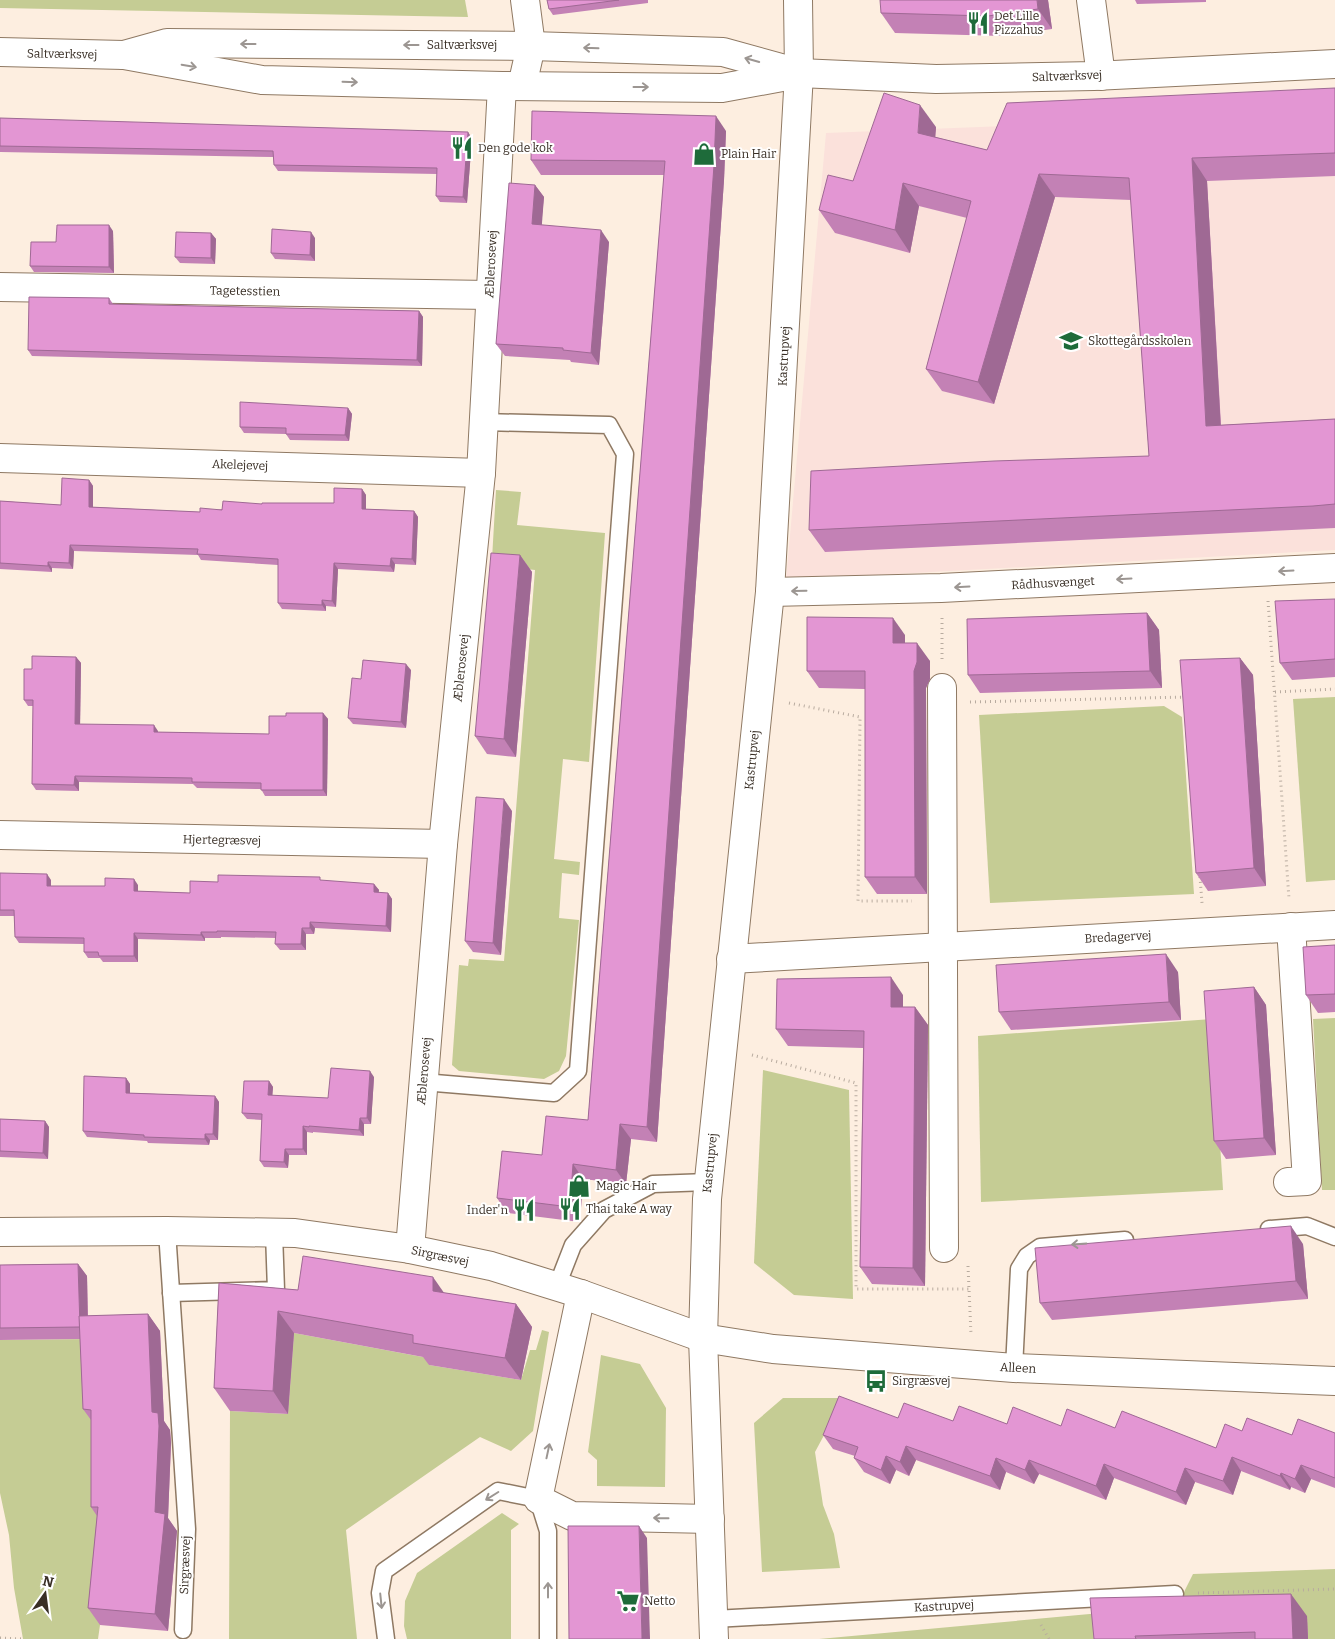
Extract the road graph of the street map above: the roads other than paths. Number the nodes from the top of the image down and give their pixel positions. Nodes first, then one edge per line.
1 (525, 0) edge
2 (798, 0) edge
3 (1091, 0) edge
4 (531, 46) junction
5 (0, 52) edge
6 (124, 55) junction
7 (1335, 64) edge
8 (799, 73) junction
9 (1101, 76) junction
10 (512, 86) junction
11 (0, 287) edge
12 (489, 295) junction
13 (483, 422) junction
14 (0, 458) edge
15 (481, 472) junction
16 (1335, 568) edge
17 (770, 592) junction
18 (942, 695) road end
19 (0, 835) edge
20 (443, 844) junction
21 (1335, 925) edge
22 (1291, 927) junction
23 (944, 946) junction
24 (731, 959) junction
25 (423, 1082) junction
26 (708, 1182) junction
27 (1288, 1182) dead end
28 (1257, 1230) edge
29 (167, 1231) junction
30 (0, 1232) edge
31 (274, 1233) junction
32 (1335, 1237) edge
33 (1139, 1239) edge
34 (944, 1248) road end
35 (410, 1249) junction
36 (569, 1290) junction
37 (171, 1293) junction
38 (703, 1338) junction
39 (1014, 1368) junction
40 (1335, 1381) edge
41 (538, 1499) junction
42 (710, 1519) junction
43 (1175, 1594) edge
44 (714, 1629) edge
45 (183, 1630) dead end
46 (386, 1639) edge
47 (548, 1639) edge

1 - 4 street
2 - 8 street, Kastrupvej
3 - 9 street
4 -> 6 street, Saltværksvej
8 -> 4 street, Saltværksvej
4 - 10 street, Æblerosevej
5 - 6 street, Saltværksvej
6 -> 10 street, Saltværksvej
7 - 9 street, Saltværksvej
8 - 9 street, Saltværksvej
10 -> 8 street, Saltværksvej
8 - 17 street, Kastrupvej
10 - 12 street, Æblerosevej
11 - 12 street, Tagetesstien
12 - 13 street, Æblerosevej
13 - 15 street, Æblerosevej
13 - 25 lane
14 - 15 street, Akelejevej
15 - 20 street, Æblerosevej
16 -> 17 street, Rådhusvænget
17 - 24 street, Kastrupvej
18 - 23 street
19 - 20 street, Hjertegræsvej
20 - 25 street, Æblerosevej
21 - 22 street, Bredagervej
22 - 23 street, Bredagervej
22 - 27 street
23 - 24 street, Bredagervej
23 - 34 street
24 - 26 street, Kastrupvej
25 - 35 street, Æblerosevej
26 - 36 lane
26 - 38 street, Kastrupvej
28 - 32 lane
29 - 30 street, Sirgræsvej
29 - 31 street, Sirgræsvej
29 - 37 lane, Sirgræsvej
31 - 35 street, Sirgræsvej
31 - 37 lane
33 -> 39 lane
35 - 36 street, Sirgræsvej
36 - 38 street, Sirgræsvej
41 -> 36 street
37 - 45 lane, Sirgræsvej
38 - 39 street, Alleen
38 - 42 street, Kastrupvej
39 - 40 street, Alleen
42 -> 41 street
41 -> 46 lane
47 -> 41 lane
42 - 44 street, Kastrupvej
43 - 44 lane, Kastrupvej

